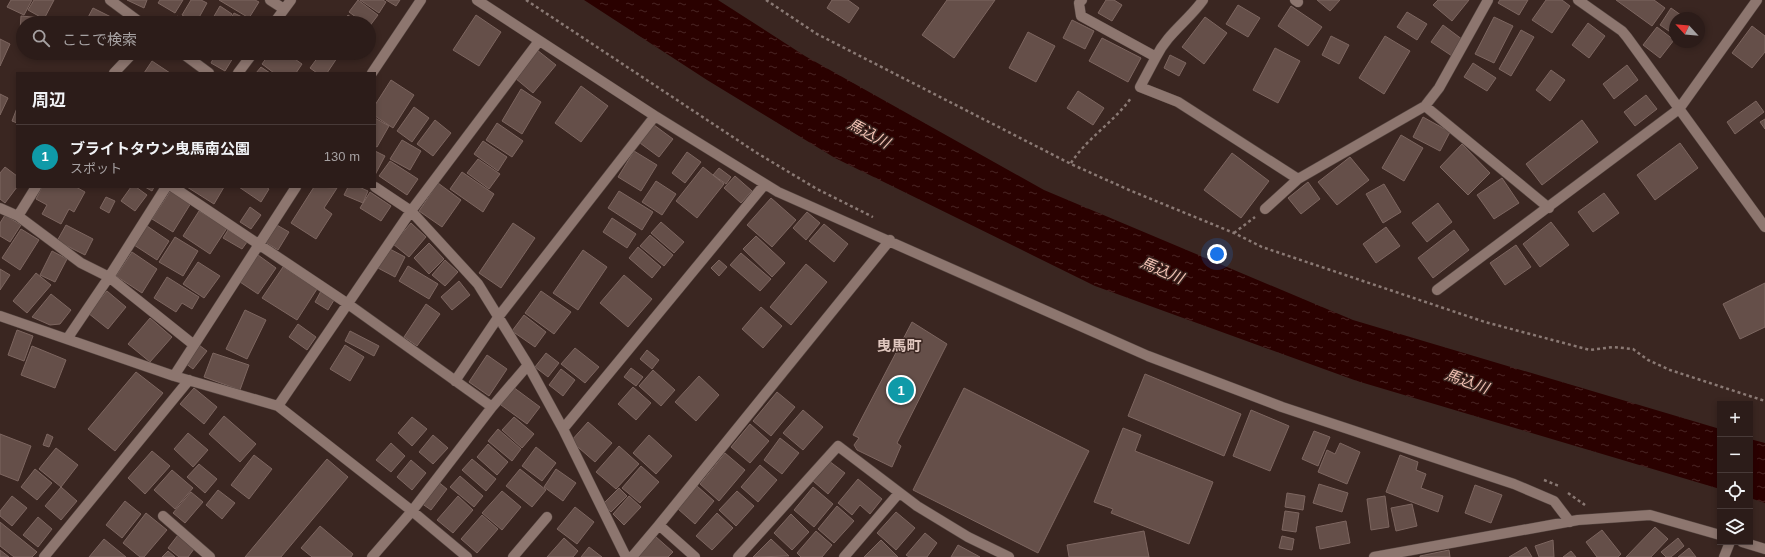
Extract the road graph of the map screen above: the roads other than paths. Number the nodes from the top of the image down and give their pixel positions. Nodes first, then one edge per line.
1 (110, 0) edge
2 (270, 0) edge
3 (291, 0) edge
4 (422, 0) edge
5 (477, 0) edge
6 (1082, 0) edge
7 (1203, 0) edge
8 (1488, 0) edge
9 (1578, 0) edge
10 (1757, 0) edge
11 (284, 9) junction
12 (132, 16) edge
13 (279, 16) edge
14 (539, 41) junction
15 (1156, 57) junction
16 (126, 60) edge
17 (191, 60) edge
18 (248, 60) edge
19 (115, 72) edge
20 (208, 72) edge
21 (239, 72) edge
22 (373, 72) edge
23 (1425, 106) junction
24 (1679, 109) junction
25 (655, 116) junction
26 (1298, 179) junction
27 (765, 184) junction
28 (35, 188) edge
29 (165, 188) edge
30 (174, 188) edge
31 (295, 188) edge
32 (376, 188) edge
33 (0, 208) edge
34 (1548, 208) junction
35 (1265, 209) road end
36 (411, 211) junction
37 (18, 216) junction
38 (1765, 227) edge
39 (890, 240) junction
40 (258, 246) junction
41 (109, 277) junction
42 (1437, 290) dead end
43 (348, 304) junction
44 (0, 316) edge
45 (499, 316) junction
46 (66, 339) junction
47 (194, 345) junction
48 (528, 365) junction
49 (174, 376) junction
50 (189, 380) junction
51 (455, 381) junction
52 (278, 406) junction
53 (492, 408) junction
54 (563, 429) junction
55 (899, 493) junction
56 (412, 511) junction
57 (163, 516) dead end
58 (547, 517) dead end
59 (1570, 522) junction
60 (659, 524) junction
61 (1717, 534) edge
62 (1729, 545) edge
63 (1751, 545) edge
64 (1765, 550) edge
65 (199, 554) edge
66 (44, 557) edge
67 (210, 557) edge
68 (372, 557) edge
69 (467, 557) edge
70 (513, 557) edge
71 (626, 557) edge
72 (632, 557) edge
73 (695, 557) edge
74 (738, 557) edge
75 (844, 557) edge
76 (1009, 557) edge
77 (1374, 557) edge
78 (1724, 557) edge

1 - 12 street
2 - 11 street
3 - 11 street
4 - 22 street
5 - 14 street
6 - 15 street
7 - 15 street
8 - 23 street
9 - 24 street
10 - 24 street
11 - 13 street
14 - 25 street
14 - 36 street
15 - 26 street
16 - 19 street
17 - 20 street
18 - 21 street
23 - 26 street
23 - 34 street
24 - 34 street
24 - 38 street
25 - 27 street
25 - 45 street
26 - 35 street
27 - 39 street
27 - 54 street
28 - 37 street
29 - 41 street
30 - 40 street
31 - 40 street
32 - 36 street
33 - 37 street
34 - 42 street
36 - 43 street
36 - 45 street
37 - 41 street
39 - 59 street
39 - 60 street
40 - 43 street
40 - 47 street
41 - 46 street
41 - 47 street
43 - 51 street
43 - 52 street
44 - 46 street
45 - 48 street
45 - 51 street
46 - 49 street
47 - 49 street
48 - 53 street
48 - 54 street
49 - 50 street
50 - 52 street
50 - 66 street
51 - 53 street
52 - 56 street
53 - 56 street
54 - 71 street
55 - 74 street
55 - 75 street
55 - 76 street
56 - 68 street
56 - 69 street
57 - 65 street
58 - 70 street
59 - 61 street
59 - 77 street
60 - 72 street
60 - 73 street
62 - 78 street
63 - 64 street
65 - 67 street

